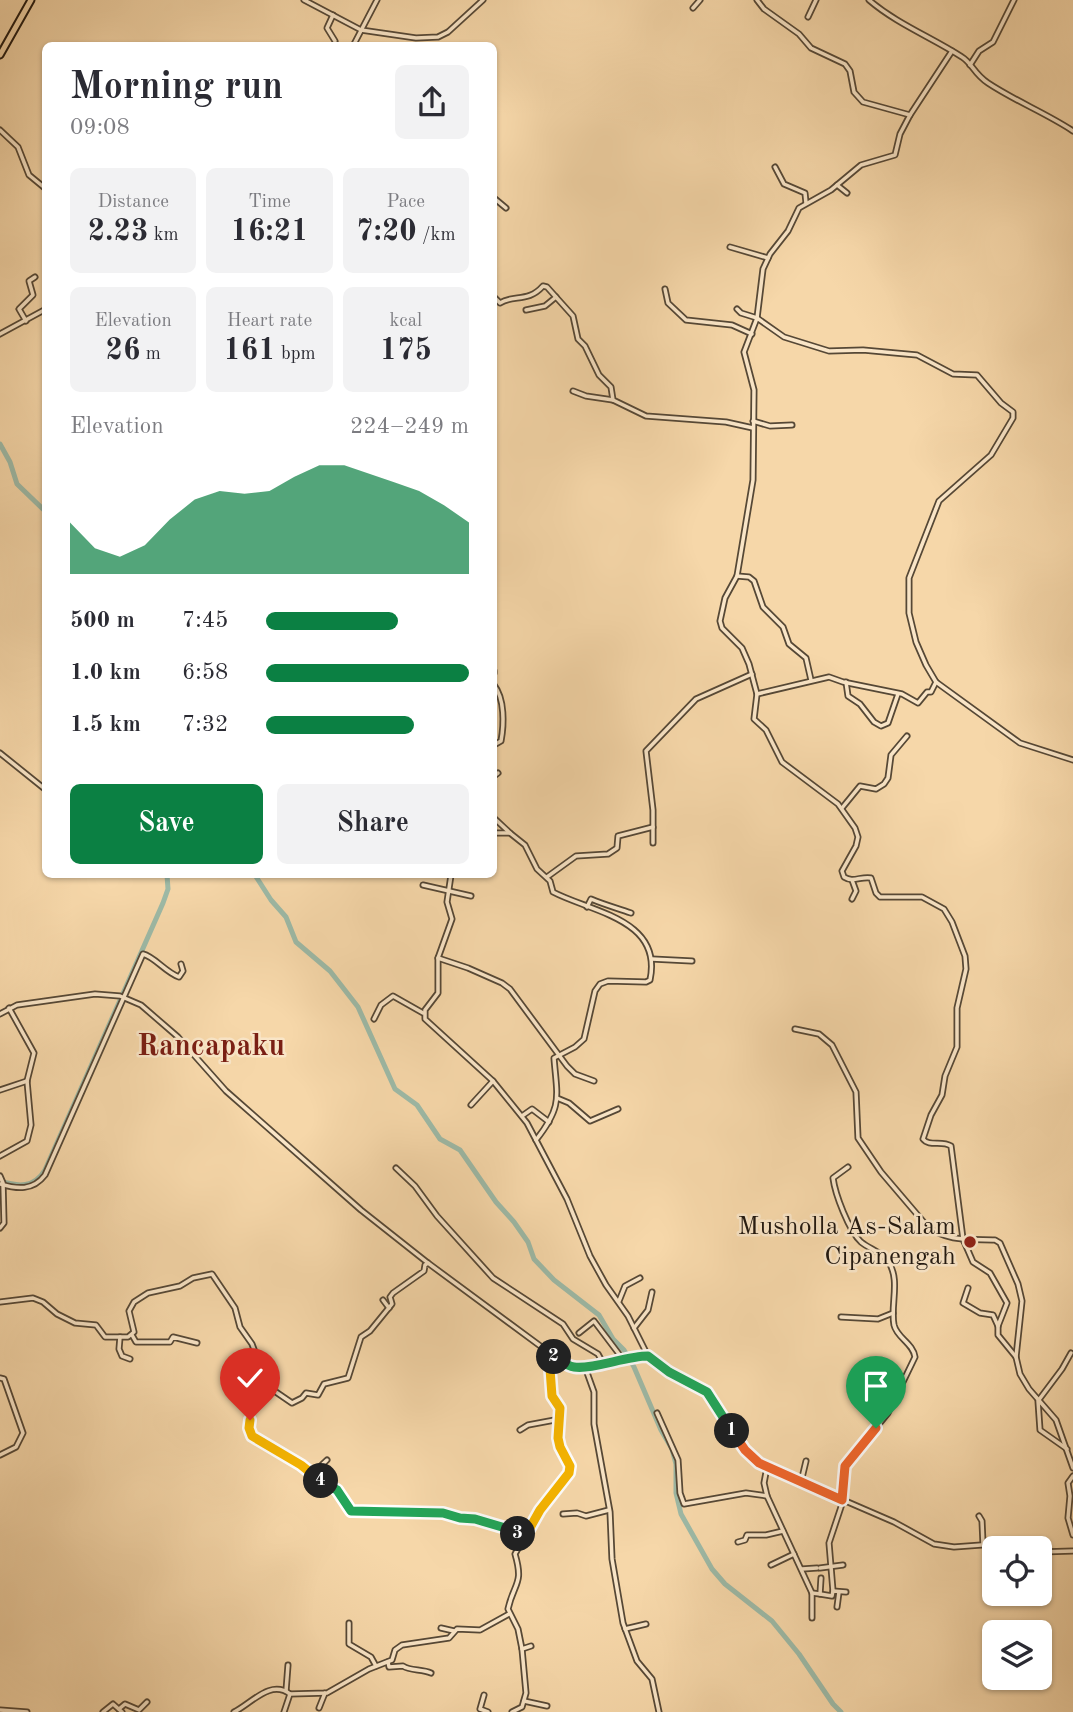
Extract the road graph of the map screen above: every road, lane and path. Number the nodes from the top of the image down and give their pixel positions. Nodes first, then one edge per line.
1 (304, 0) edge
2 (377, 0) edge
3 (483, 0) edge
4 (700, 0) edge
5 (757, 0) edge
6 (816, 0) edge
7 (869, 0) edge
8 (1014, 0) edge
9 (27, 2) edge
10 (693, 8) dead end
11 (333, 15) junction
12 (808, 17) dead end
13 (361, 30) junction
14 (335, 41) dead end
15 (355, 42) edge
16 (952, 51) junction
17 (0, 55) edge
18 (970, 65) junction
19 (910, 115) junction
20 (0, 130) edge
21 (1073, 131) edge
22 (775, 167) dead end
23 (837, 185) junction
24 (42, 186) edge
25 (847, 193) dead end
26 (497, 200) edge
27 (806, 202) junction
28 (506, 208) dead end
29 (730, 247) dead end
30 (768, 258) junction
31 (34, 277) dead end
32 (665, 289) dead end
33 (556, 297) junction
34 (497, 300) edge
35 (737, 309) dead end
36 (526, 310) dead end
37 (42, 311) edge
38 (757, 318) junction
39 (26, 321) junction
40 (0, 334) edge
41 (752, 334) junction
42 (573, 391) dead end
43 (613, 400) junction
44 (753, 422) junction
45 (792, 425) dead end
46 (753, 428) junction
47 (737, 576) junction
48 (752, 674) junction
49 (811, 680) junction
50 (846, 682) junction
51 (936, 682) junction
52 (497, 692) edge
53 (757, 694) junction
54 (898, 694) junction
55 (907, 736) dead end
56 (497, 743) edge
57 (0, 753) edge
58 (1073, 760) edge
59 (42, 787) edge
60 (842, 808) junction
61 (497, 821) edge
62 (653, 827) junction
63 (510, 833) junction
64 (497, 834) edge
65 (653, 843) dead end
66 (547, 877) junction
67 (450, 878) edge
68 (852, 880) junction
69 (423, 885) dead end
70 (448, 891) junction
71 (471, 897) dead end
72 (852, 899) dead end
73 (587, 907) junction
74 (631, 913) dead end
75 (438, 958) junction
76 (651, 958) junction
77 (692, 961) dead end
78 (181, 964) dead end
79 (123, 996) junction
80 (9, 1008) junction
81 (423, 1013) junction
82 (0, 1014) edge
83 (374, 1019) dead end
84 (796, 1029) dead end
85 (558, 1055) junction
86 (27, 1081) junction
87 (493, 1081) junction
88 (594, 1081) dead end
89 (0, 1090) edge
90 (557, 1098) junction
91 (471, 1105) dead end
92 (618, 1109) dead end
93 (522, 1116) junction
94 (549, 1122) junction
95 (536, 1140) junction
96 (0, 1156) edge
97 (848, 1167) dead end
98 (396, 1168) dead end
99 (2, 1182) edge
100 (0, 1228) edge
101 (962, 1236) junction
102 (428, 1263) junction
103 (640, 1278) dead end
104 (968, 1288) dead end
105 (652, 1292) dead end
106 (383, 1300) dead end
107 (619, 1301) junction
108 (0, 1302) edge
109 (389, 1308) junction
110 (894, 1312) junction
111 (841, 1317) dead end
112 (998, 1326) junction
113 (634, 1328) junction
114 (579, 1333) dead end
115 (132, 1335) junction
116 (120, 1337) junction
117 (197, 1343) dead end
118 (1071, 1353) dead end
119 (555, 1356) junction
120 (648, 1356) junction
121 (1016, 1357) junction
122 (624, 1358) junction
123 (130, 1359) dead end
124 (604, 1363) junction
125 (585, 1366) junction
126 (0, 1378) edge
127 (263, 1391) dead end
128 (1038, 1401) junction
129 (657, 1413) dead end
130 (560, 1419) junction
131 (520, 1430) dead end
132 (1068, 1450) junction
133 (0, 1455) edge
134 (327, 1460) dead end
135 (806, 1461) dead end
136 (767, 1467) junction
137 (1073, 1468) edge
138 (312, 1474) junction
139 (1073, 1475) edge
140 (801, 1482) junction
141 (766, 1496) junction
142 (842, 1500) junction
143 (609, 1510) junction
144 (563, 1514) dead end
145 (979, 1516) dead end
146 (783, 1531) junction
147 (1073, 1535) edge
148 (983, 1536) edge
149 (522, 1542) junction
150 (738, 1542) dead end
151 (982, 1544) edge
152 (1073, 1551) edge
153 (1052, 1552) edge
154 (794, 1554) junction
155 (771, 1565) dead end
156 (843, 1565) dead end
157 (831, 1567) junction
158 (802, 1569) junction
159 (821, 1578) dead end
160 (833, 1591) junction
161 (839, 1592) junction
162 (846, 1592) dead end
163 (812, 1593) junction
164 (820, 1594) junction
165 (837, 1607) dead end
166 (509, 1614) junction
167 (812, 1618) dead end
168 (349, 1623) dead end
169 (646, 1624) dead end
170 (441, 1628) dead end
171 (625, 1629) junction
172 (454, 1631) junction
173 (531, 1646) dead end
174 (522, 1649) junction
175 (388, 1662) junction
176 (288, 1665) dead end
177 (376, 1666) junction
178 (431, 1673) dead end
179 (288, 1692) junction
180 (325, 1693) junction
181 (484, 1695) dead end
182 (524, 1701) junction
183 (147, 1702) dead end
184 (547, 1706) dead end
185 (319, 1708) dead end
186 (0, 1710) edge
187 (120, 1710) edge
188 (141, 1711) edge
189 (27, 1712) edge
190 (103, 1712) edge
191 (234, 1712) edge
192 (284, 1712) edge
193 (488, 1712) edge
194 (512, 1712) edge
195 (659, 1712) edge

1 - 11 street
2 - 13 street
3 - 13 street
4 - 10 street
5 - 19 street
6 - 12 street
7 - 16 street
8 - 18 street
9 - 17 main road
11 - 13 street
11 - 14 street
13 - 15 street
16 - 18 street
16 - 19 street
18 - 21 street
19 - 23 street
20 - 24 street
22 - 27 street
23 - 25 street
23 - 27 street
26 - 28 street
27 - 30 street
29 - 30 street
30 - 38 street
31 - 39 street
32 - 41 street
33 - 34 street
33 - 36 street
33 - 43 street
35 - 38 street
37 - 39 street
38 - 41 street
38 - 51 street
39 - 40 street
41 - 44 street
42 - 43 street
43 - 46 street
44 - 45 street
44 - 46 street
46 - 47 street
47 - 48 street
47 - 49 street
48 - 53 street
48 - 62 street
49 - 50 street
49 - 53 street
50 - 54 street
50 - 54 street
51 - 54 street
51 - 58 street
52 - 56 street
53 - 60 street
55 - 60 street
57 - 59 street
60 - 68 street
61 - 63 street
62 - 65 street
62 - 66 street
63 - 64 street
63 - 66 street
66 - 73 street
67 - 70 street
68 - 72 street
68 - 101 street
69 - 70 street
70 - 71 street
70 - 75 street
73 - 74 street
73 - 76 street
75 - 81 street
75 - 85 street
76 - 77 street
76 - 85 street
78 - 79 street
79 - 80 street
79 - 99 street
79 - 102 street
80 - 82 street
80 - 86 street
81 - 83 street
81 - 87 street
84 - 101 street
85 - 88 street
85 - 90 street
86 - 89 street
86 - 96 street
87 - 91 street
87 - 93 street
90 - 92 street
90 - 94 street
93 - 94 street
93 - 95 street
94 - 95 street
95 - 107 street
97 - 110 street
98 - 124 street
99 - 100 street
101 - 112 street
101 - 121 street
102 - 109 street
102 - 119 street
103 - 107 street
104 - 112 street
105 - 113 street
106 - 109 street
107 - 113 street
108 - 116 street
109 - 127 street
110 - 111 street
110 - 142 street
112 - 121 street
113 - 120 street
114 - 122 street
115 - 116 street
115 - 117 street
115 - 138 street
116 - 123 street
118 - 128 street
119 - 125 street
119 - 130 street
120 - 122 street
120 - 136 street
121 - 128 street
122 - 124 street
124 - 125 street
125 - 143 street
126 - 133 street
128 - 132 street
128 - 132 street
129 - 141 street
130 - 131 street
130 - 149 street
132 - 137 street
134 - 138 street
135 - 140 street
136 - 140 street
136 - 141 street
138 - 149 street
139 - 147 street
140 - 142 street
141 - 146 street
142 - 151 street
142 - 157 street
143 - 144 street
143 - 171 street
145 - 148 street
146 - 150 street
146 - 154 street
149 - 166 street
152 - 153 street
154 - 155 street
154 - 158 street
156 - 157 street
157 - 158 street
157 - 160 street
158 - 163 street
159 - 164 street
160 - 161 street
160 - 164 street
161 - 162 street
161 - 165 street
163 - 164 street
163 - 167 street
166 - 172 street
166 - 174 street
168 - 177 street
169 - 171 street
170 - 172 street
171 - 195 street
172 - 175 street
173 - 174 street
174 - 182 street
175 - 177 street
175 - 178 street
176 - 179 street
177 - 180 street
179 - 180 street
179 - 191 street
179 - 192 street
180 - 185 street
181 - 193 street
182 - 184 street
182 - 194 street
183 - 188 street
186 - 189 street
187 - 188 street
187 - 190 street

